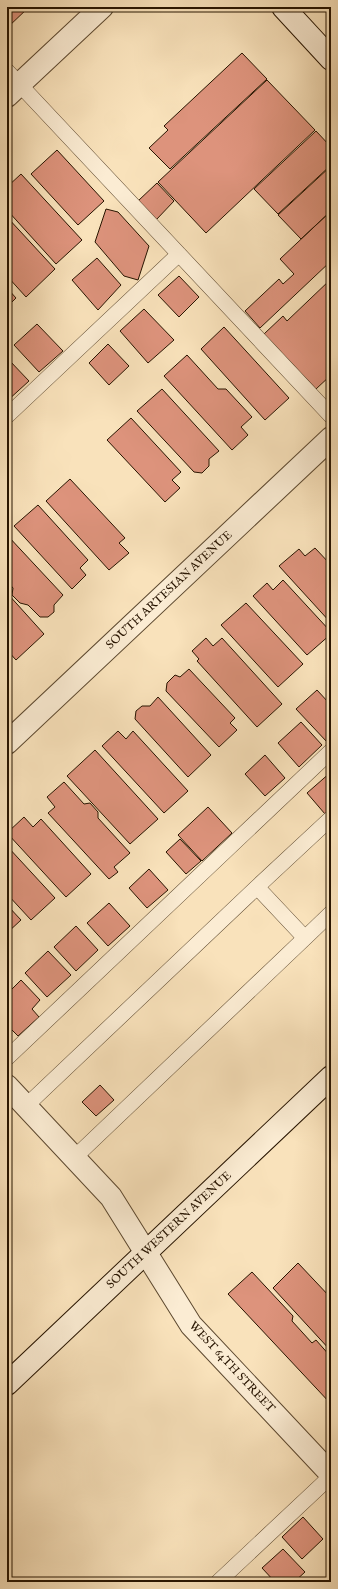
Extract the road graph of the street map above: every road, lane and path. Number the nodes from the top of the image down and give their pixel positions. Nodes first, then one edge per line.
1 (102, 7) edge
2 (283, 7) edge
3 (331, 59) edge
4 (11, 84) edge
5 (179, 254) junction
6 (7, 416) edge
7 (331, 416) edge
8 (331, 438) edge
9 (7, 743) edge
10 (331, 751) edge
11 (330, 819) dead end
12 (257, 887) junction
13 (331, 913) edge
14 (305, 938) junction
15 (7, 1058) edge
16 (331, 1077) edge
17 (7, 1086) edge
18 (26, 1106) junction
19 (74, 1158) junction
20 (145, 1252) junction
21 (7, 1384) edge
22 (331, 1475) edge
23 (218, 1582) edge

1 - 4 street
2 - 3 street
4 - 5 lane
5 - 6 lane
5 - 7 lane
8 - 9 street, SOUTH ARTESIAN AVENUE
10 - 15 lane
11 - 12 lane
12 - 14 lane
12 - 18 lane
13 - 14 lane
14 - 19 lane
16 - 20 street, SOUTH WESTERN AVENUE
17 - 18 street, WEST 64TH STREET
18 - 19 street, WEST 64TH STREET
19 - 20 street, WEST 64TH STREET
20 - 21 street, SOUTH WESTERN AVENUE
20 - 22 street, WEST 64TH STREET
22 - 23 lane

